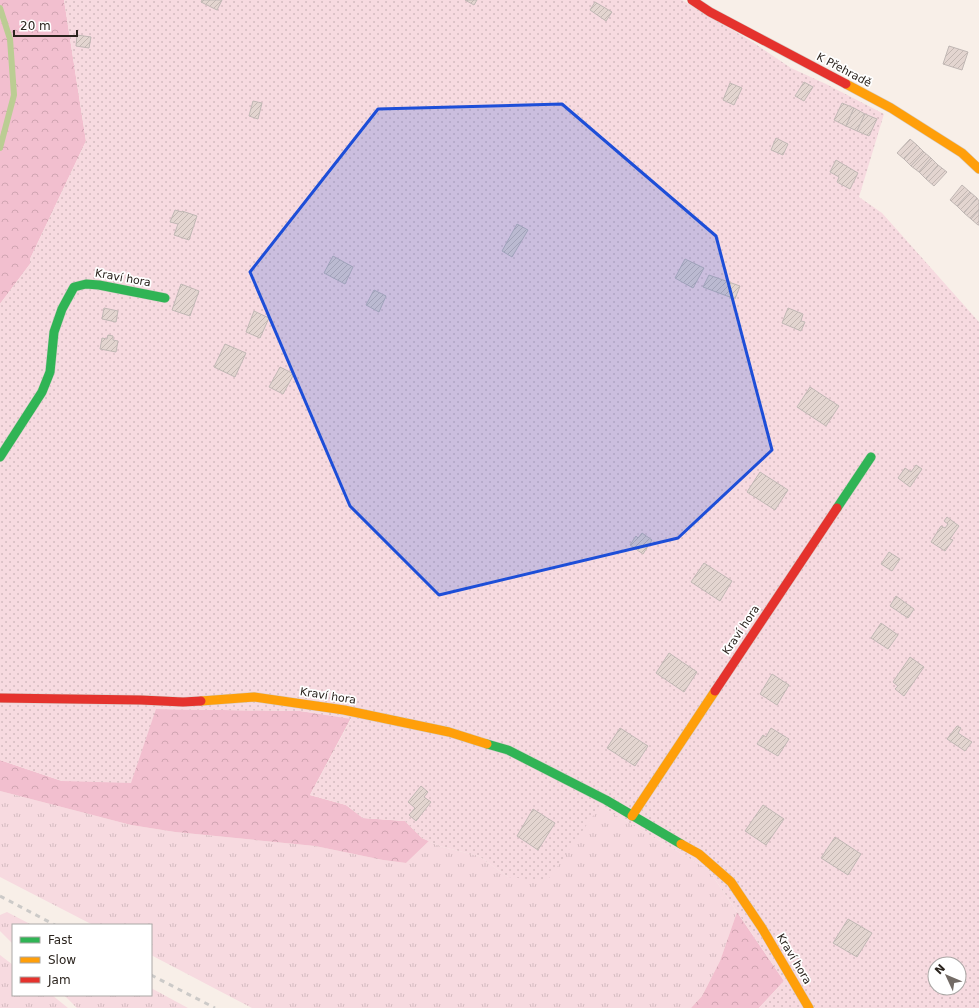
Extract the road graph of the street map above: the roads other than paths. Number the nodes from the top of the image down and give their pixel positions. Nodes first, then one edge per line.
1 (692, 0) edge
2 (979, 168) edge
3 (165, 298) dead end
4 (0, 457) edge
5 (871, 457) dead end
6 (0, 698) edge
7 (632, 816) junction
8 (809, 1008) edge

1 - 2 street, K Přehradě
3 - 4 street, Kraví hora
5 - 7 street, Kraví hora
6 - 7 street, Kraví hora
7 - 8 street, Kraví hora

